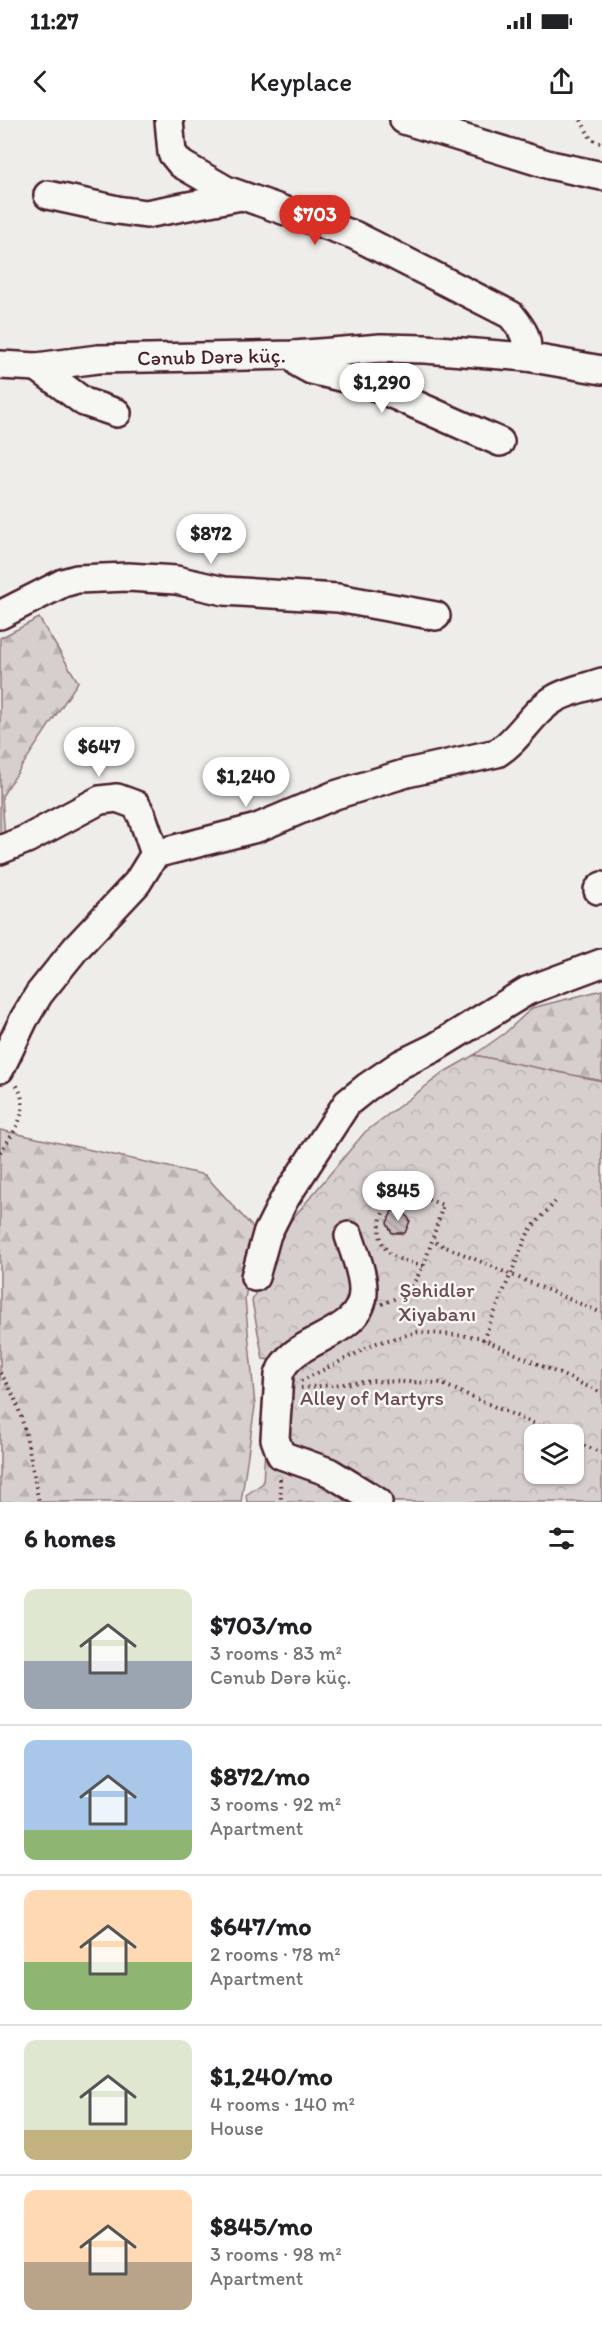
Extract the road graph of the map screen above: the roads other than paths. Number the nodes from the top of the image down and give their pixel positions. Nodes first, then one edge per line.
1 (169, 120) edge
2 (404, 120) edge
3 (602, 176) edge
4 (48, 195) dead end
5 (241, 196) junction
6 (294, 355) junction
7 (527, 357) junction
8 (0, 365) edge
9 (37, 367) junction
10 (602, 370) edge
11 (117, 413) dead end
12 (500, 442) dead end
13 (0, 615) edge
14 (436, 616) dead end
15 (602, 682) edge
16 (0, 850) edge
17 (155, 854) junction
18 (602, 963) edge
19 (2, 1066) edge
20 (349, 1236) dead end
21 (255, 1277) dead end
22 (378, 1502) edge

1 - 5 street
2 - 3 street
4 - 5 street
5 - 7 street
6 - 7 street, Cənub Dərə küç.
6 - 9 street, Cənub Dərə küç.
6 - 12 street
7 - 10 street, Cənub Dərə küç.
8 - 9 street, Cənub Dərə küç.
9 - 11 street
13 - 14 street
15 - 17 street
16 - 17 street
17 - 19 street
18 - 21 street
20 - 22 street

